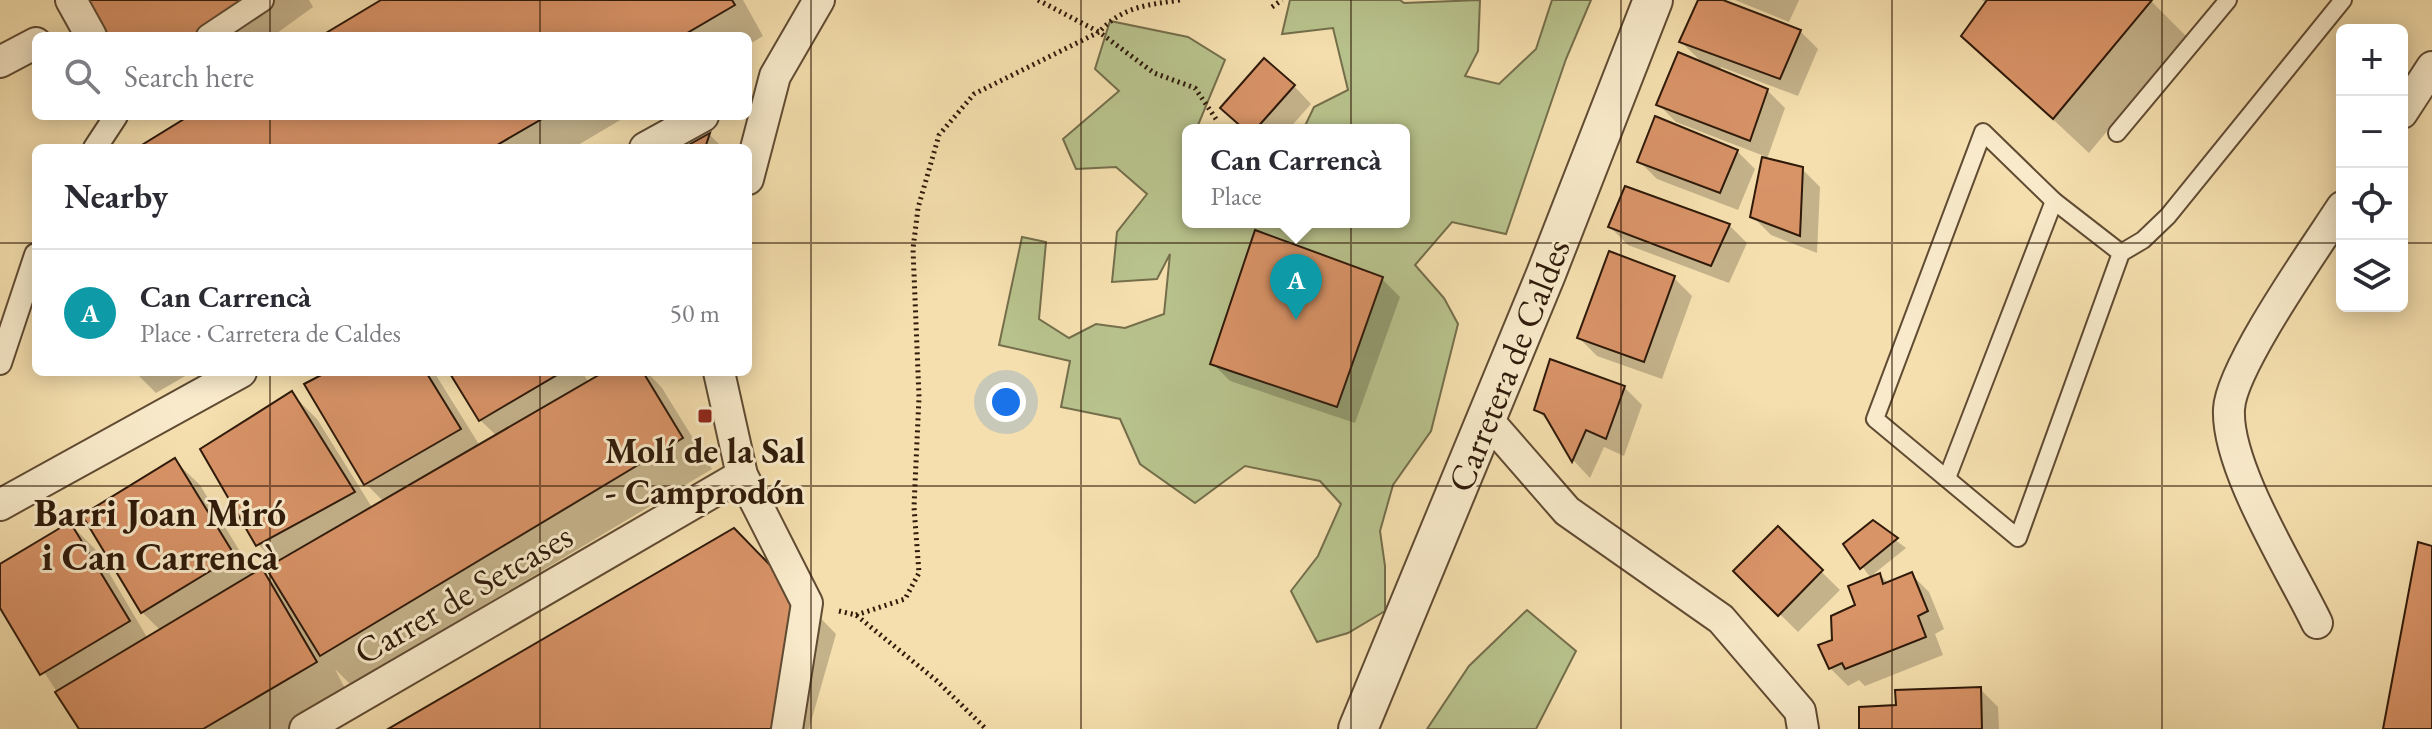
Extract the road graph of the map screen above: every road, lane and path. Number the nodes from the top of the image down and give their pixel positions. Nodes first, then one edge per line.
1 (262, 0) edge
2 (819, 0) edge
3 (1038, 0) edge
4 (1180, 0) edge
5 (1282, 0) edge
6 (1653, 0) edge
7 (2228, 0) edge
8 (2343, 0) edge
9 (1272, 7) dead end
10 (81, 18) edge
11 (56, 32) edge
12 (214, 32) edge
13 (1099, 32) junction
14 (32, 45) edge
15 (0, 62) edge
16 (2432, 67) edge
17 (775, 76) junction
18 (752, 89) edge
19 (2408, 104) edge
20 (1216, 119) dead end
21 (113, 120) edge
22 (696, 120) edge
23 (2117, 133) dead end
24 (98, 144) edge
25 (652, 144) edge
26 (752, 164) edge
27 (2054, 201) junction
28 (2336, 216) edge
29 (2121, 253) junction
30 (32, 267) edge
31 (0, 363) edge
32 (234, 376) edge
33 (720, 376) edge
34 (1486, 418) junction
35 (742, 475) junction
36 (1947, 478) junction
37 (0, 505) edge
38 (807, 603) junction
39 (856, 615) junction
40 (2317, 623) dead end
41 (305, 729) edge
42 (787, 729) edge
43 (986, 729) edge
44 (1358, 729) edge
45 (1803, 729) edge

1 - 12 street
2 - 17 street
3 - 13 path
4 - 13 path
5 - 9 path
6 - 34 street, Carretera de Caldes
7 - 23 lane
8 - 29 lane
10 - 11 street
13 - 20 path
13 - 39 path
14 - 15 street
16 - 19 street
17 - 18 street
17 - 26 street
21 - 24 street
22 - 25 street
27 - 29 lane
27 - 36 lane
27 - 36 lane
28 - 40 street
29 - 36 lane
30 - 31 street
32 - 37 street
33 - 35 street
34 - 44 street, Carretera de Caldes
34 - 45 street
35 - 38 street
35 - 41 street, Carrer de Setcases
38 - 39 path
38 - 42 street
39 - 43 path

